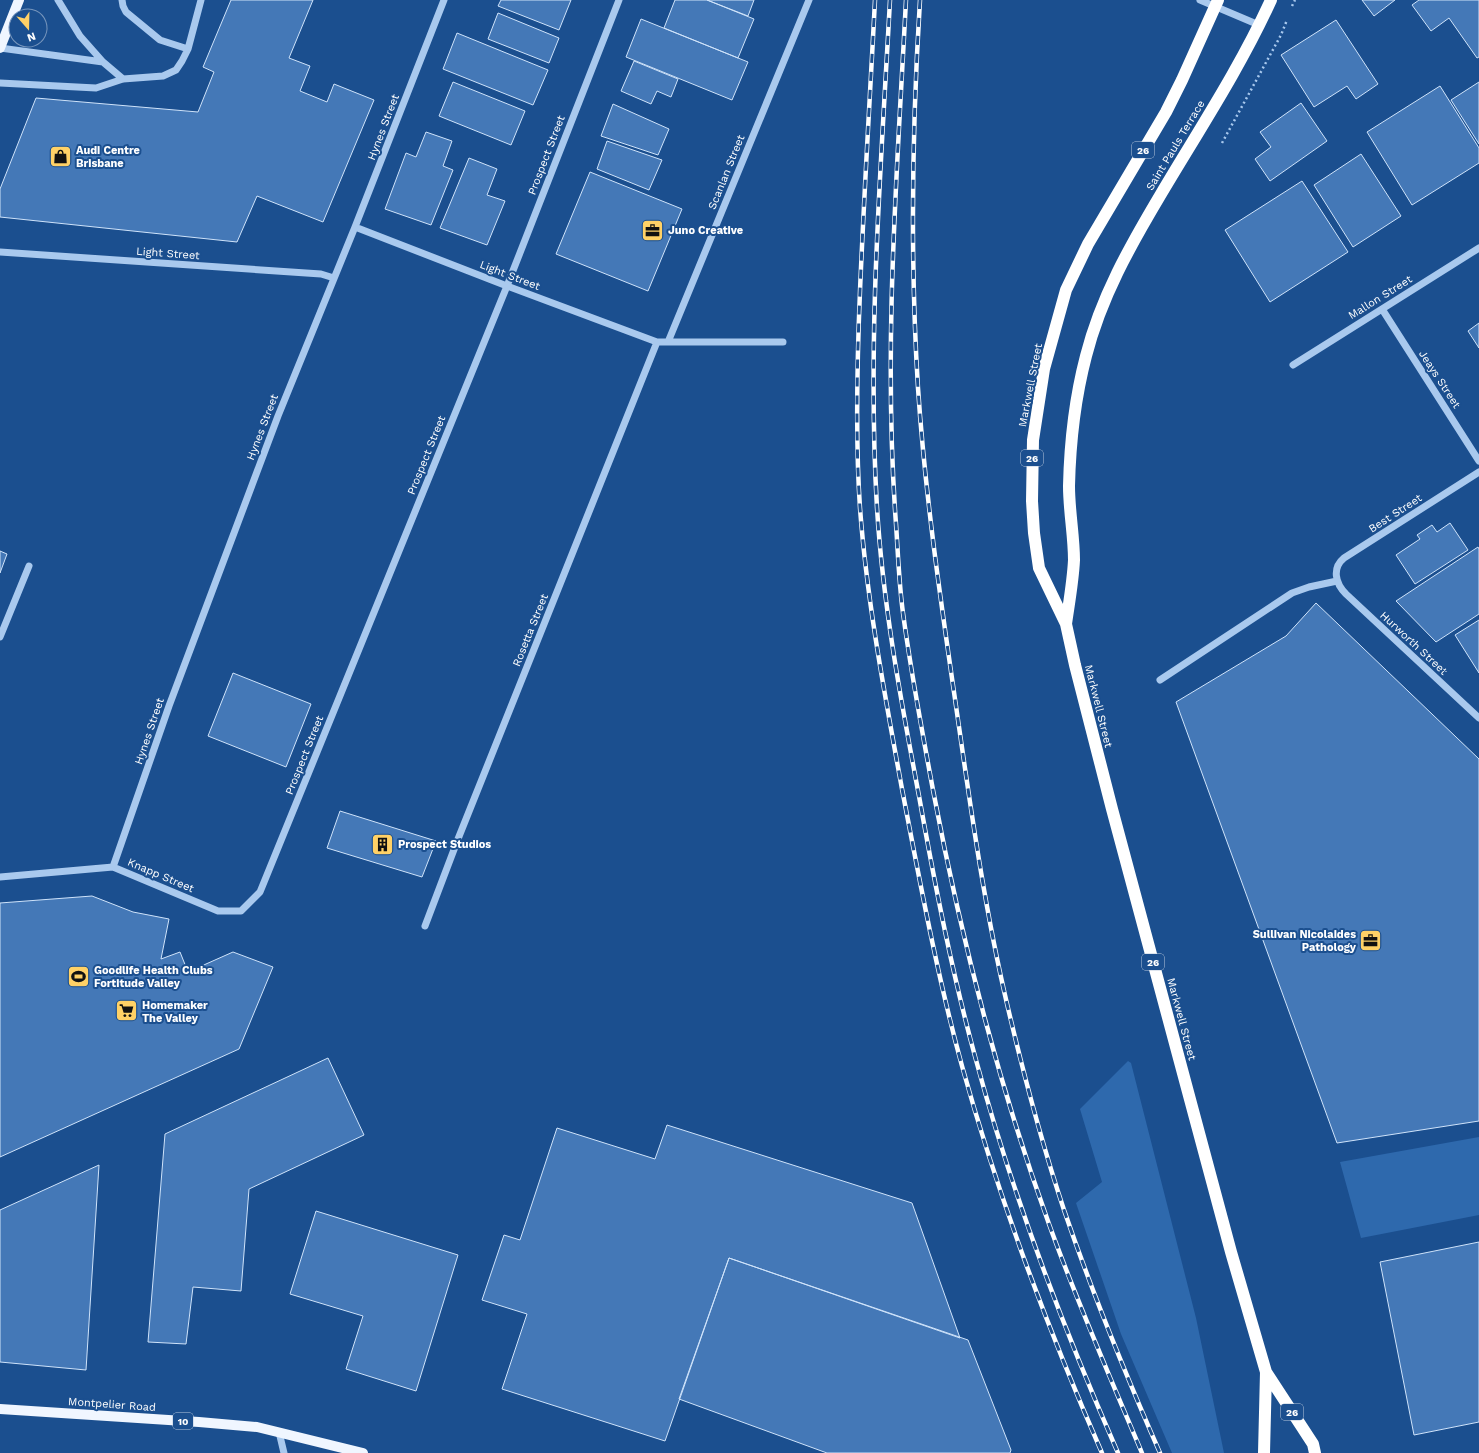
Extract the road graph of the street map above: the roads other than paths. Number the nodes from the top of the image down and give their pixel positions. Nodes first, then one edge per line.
1 (19, 0) edge
2 (58, 0) edge
3 (122, 0) edge
4 (201, 0) edge
5 (444, 0) edge
6 (619, 0) edge
7 (809, 0) edge
8 (1200, 0) edge
9 (1271, 0) edge
10 (1216, 3) edge
11 (1259, 25) junction
12 (0, 48) edge
13 (188, 49) junction
14 (103, 62) junction
15 (123, 78) junction
16 (0, 83) edge
17 (355, 227) junction
18 (1479, 248) edge
19 (0, 252) edge
20 (334, 278) junction
21 (507, 286) junction
22 (1103, 303) joint
23 (1382, 309) junction
24 (657, 342) junction
25 (668, 342) junction
26 (783, 342) dead end
27 (1293, 365) dead end
28 (1479, 461) edge
29 (1479, 472) edge
30 (29, 566) dead end
31 (1338, 581) junction
32 (1066, 624) junction
33 (0, 637) edge
34 (1160, 680) dead end
35 (1479, 718) edge
36 (113, 867) junction
37 (0, 877) edge
38 (240, 911) joint
39 (425, 926) dead end
40 (1266, 1372) junction
41 (0, 1409) edge
42 (279, 1432) junction
43 (284, 1453) edge
44 (363, 1453) edge
45 (1264, 1453) edge
46 (1316, 1453) edge

1 - 12 main road
2 - 14 street
3 - 13 street
4 - 13 street
5 - 17 street, Hynes Street
6 - 21 street, Prospect Street
7 - 25 street, Scanlan Street
8 - 10 street
9 - 11 highway, Saint Pauls Terrace / 26
10 - 11 street
10 - 32 highway, Markwell Street / 26
11 - 22 highway, Saint Pauls Terrace / 26
12 - 14 street
13 - 15 street
14 - 15 street
15 - 16 street
17 - 20 street, Hynes Street
17 - 21 street, Light Street
18 - 23 street, Mallon Street
19 - 20 street, Light Street
20 - 36 street, Hynes Street
21 - 24 street, Light Street
21 - 38 street, Prospect Street
22 - 32 highway, Markwell Street / 26
23 - 27 street, Mallon Street
23 - 28 street, Jeays Street
24 - 25 street
24 - 39 street, Rosetta Street
25 - 26 street
29 - 31 street, Best Street
30 - 33 street
31 - 34 street
31 - 35 street, Hurworth Street
32 - 40 highway, Markwell Street / 26
36 - 37 street, Knapp Street
36 - 38 street, Knapp Street
40 - 45 highway, Markwell Street / 26
40 - 46 highway, Markwell Street / 26
41 - 42 main road, Montpelier Road / 10
42 - 43 street
42 - 44 main road, Montpelier Road / 10

